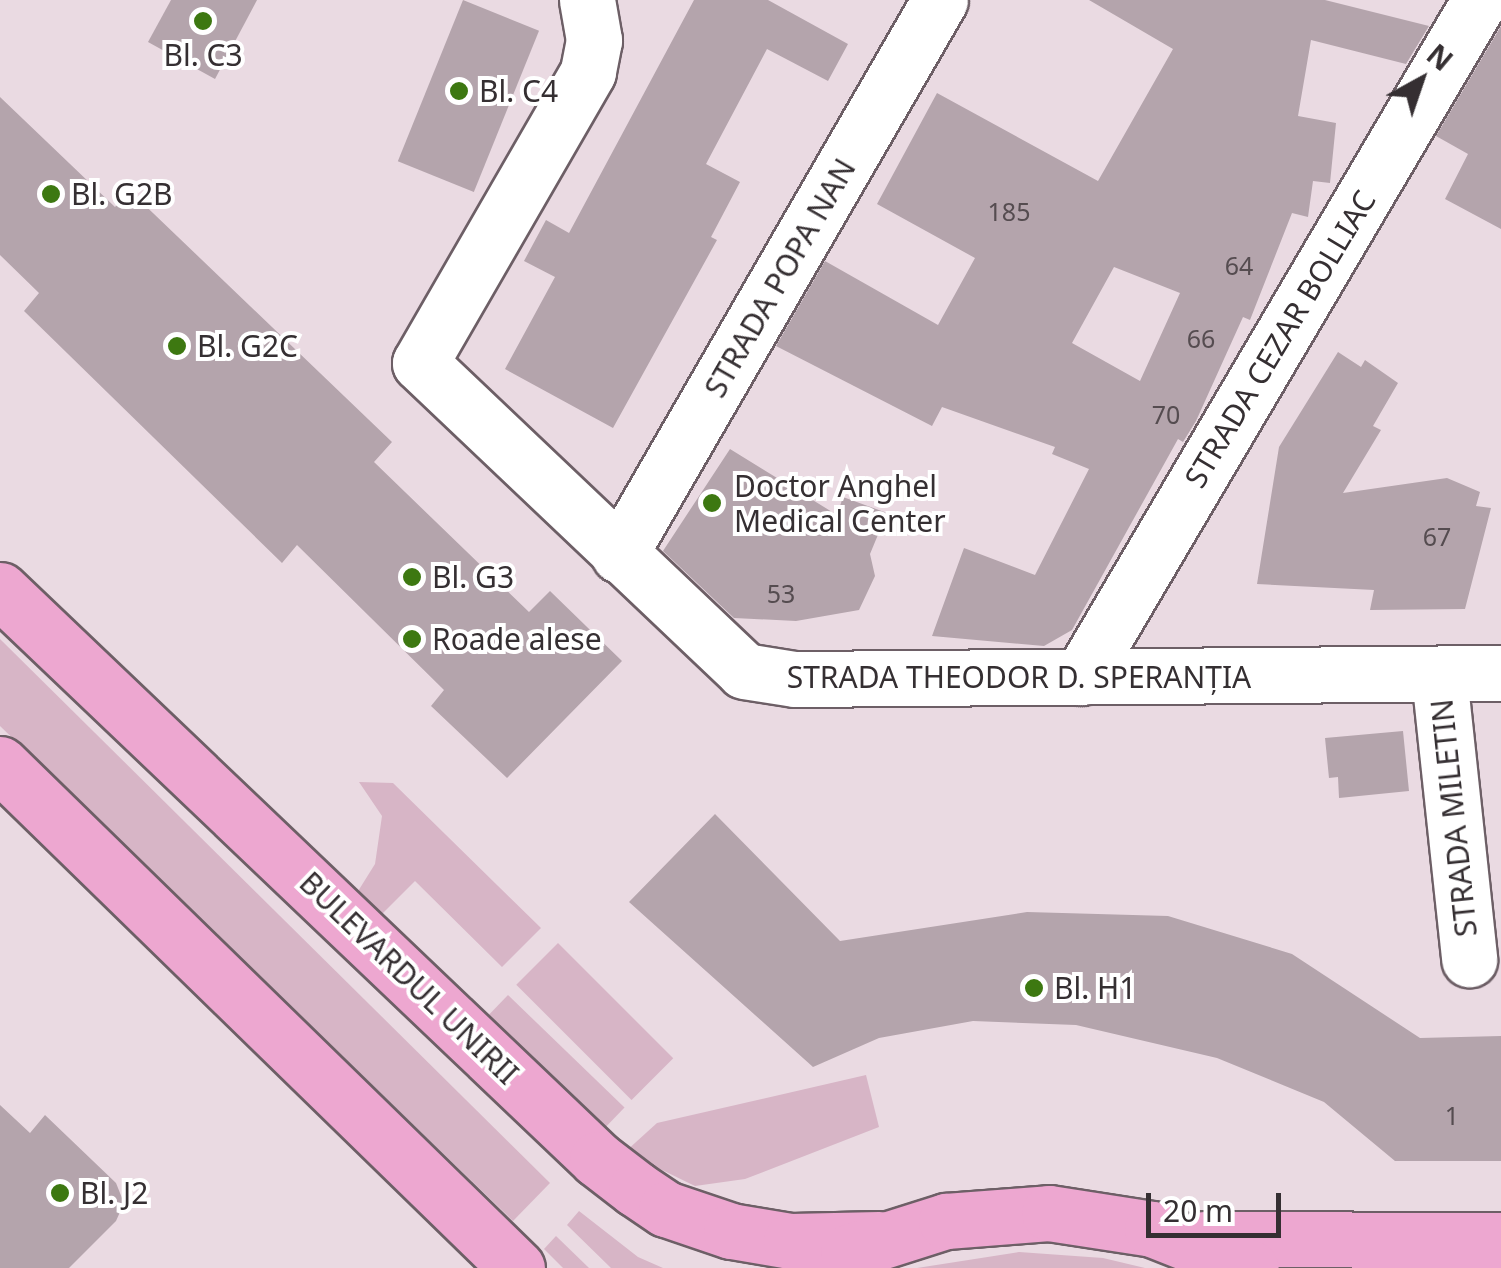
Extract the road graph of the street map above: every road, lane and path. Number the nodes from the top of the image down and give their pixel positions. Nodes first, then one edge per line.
1 (588, 0) edge
2 (940, 0) edge
3 (1480, 0) edge
4 (620, 555) junction
5 (0, 590) edge
6 (1501, 674) edge
7 (1439, 676) junction
8 (1081, 678) junction
9 (0, 764) edge
10 (1469, 959) dead end
11 (1185, 1239) junction
12 (879, 1240) junction
13 (1501, 1240) edge
14 (517, 1268) edge
15 (814, 1268) edge
16 (1251, 1268) edge

1 - 4 street, STRADA THEODOR D. SPERANȚIA
2 - 4 street, STRADA POPA NAN
3 - 8 street, STRADA CEZAR BOLLIAC
4 - 8 street, STRADA THEODOR D. SPERANȚIA
5 - 12 main road, BULEVARDUL UNIRII
6 - 7 street, STRADA THEODOR D. SPERANȚIA
7 - 8 street, STRADA THEODOR D. SPERANȚIA
7 - 10 street, STRADA MILETIN
9 - 14 main road
11 - 12 main road
11 - 13 main road
11 - 16 main road
12 - 15 main road

